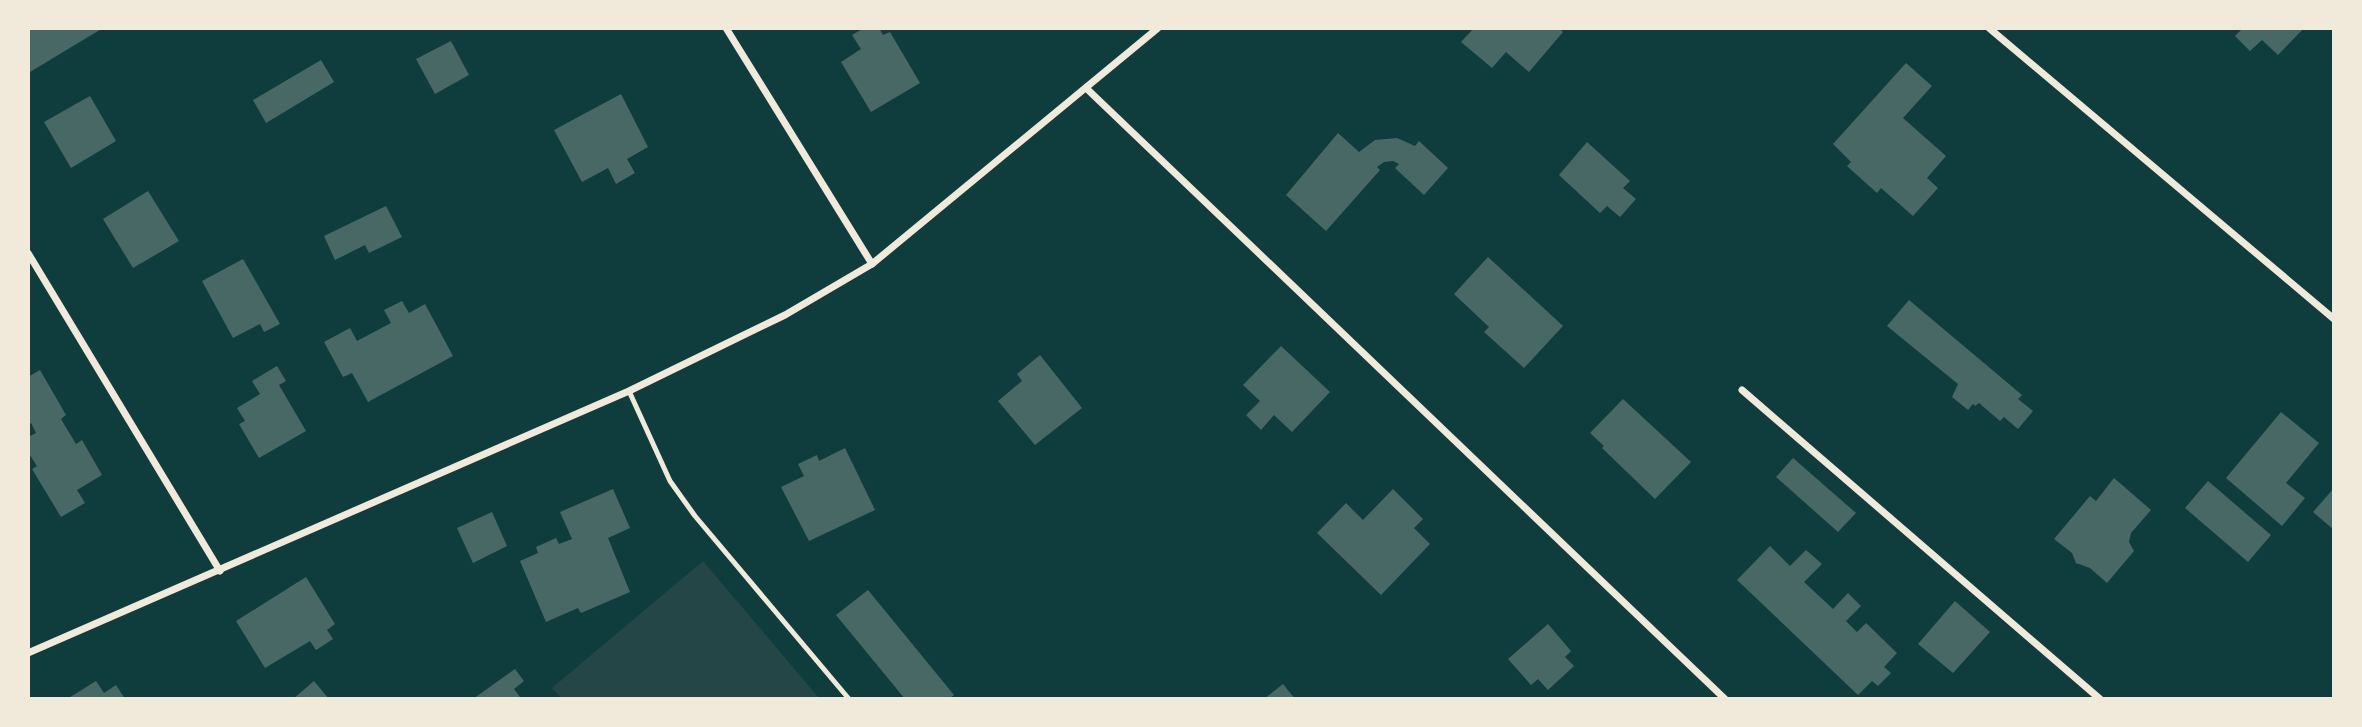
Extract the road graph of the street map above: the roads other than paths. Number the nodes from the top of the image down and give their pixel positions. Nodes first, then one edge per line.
1 (726, 28) edge
2 (1158, 28) edge
3 (1989, 28) edge
4 (1086, 88) junction
5 (28, 253) edge
6 (872, 264) junction
7 (2334, 319) edge
8 (1742, 390) dead end
9 (629, 391) junction
10 (220, 571) junction
11 (28, 653) edge
12 (849, 699) edge
13 (1725, 699) edge
14 (2100, 699) edge

1 - 6 street
2 - 4 street
3 - 7 street
4 - 6 street
4 - 13 street
5 - 10 street
6 - 9 street
8 - 14 street
9 - 10 street
9 - 12 lane
10 - 11 street

